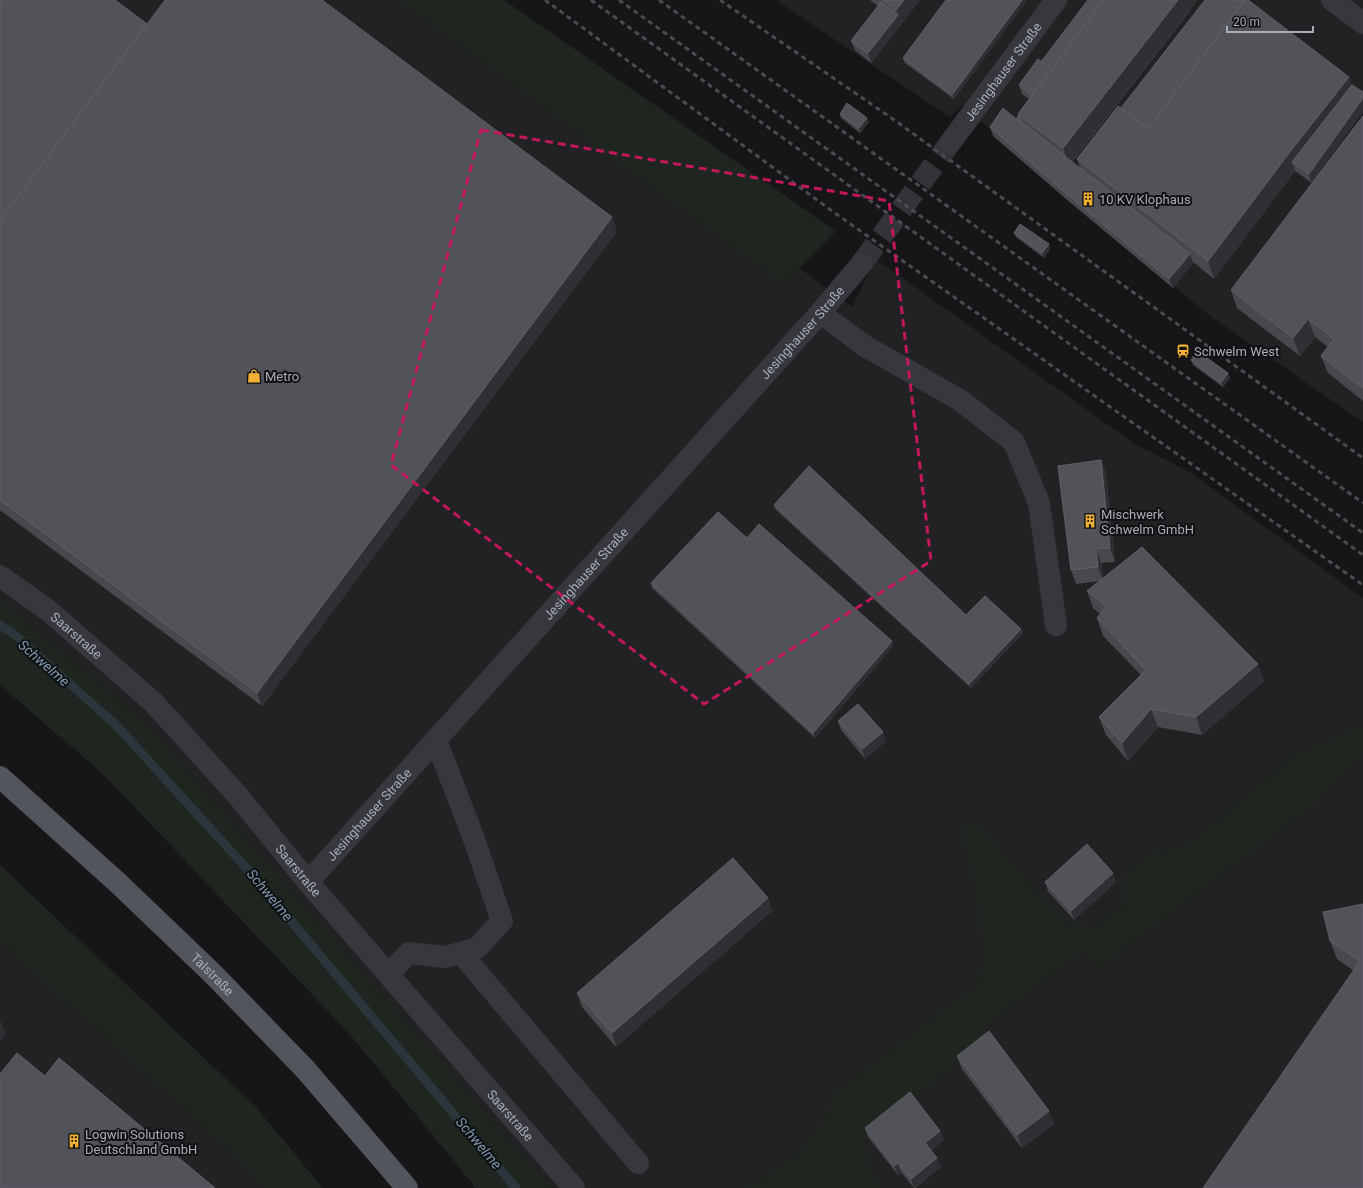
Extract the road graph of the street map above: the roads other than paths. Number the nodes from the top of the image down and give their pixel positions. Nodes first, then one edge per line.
1 (1056, 0) edge
2 (1332, 0) edge
3 (1363, 23) edge
4 (950, 143) tunnel mouth
5 (862, 263) tunnel mouth
6 (820, 313) junction
7 (0, 576) edge
8 (1056, 625) dead end
9 (436, 740) junction
10 (0, 777) edge
11 (308, 882) junction
12 (461, 953) junction
13 (388, 974) junction
14 (638, 1163) dead end
15 (407, 1188) edge
16 (574, 1188) edge

1 - 4 street, Jesinghauser Straße
2 - 3 street
5 - 6 street, Jesinghauser Straße
6 - 8 street
6 - 9 street, Jesinghauser Straße
7 - 11 street, Saarstraße
9 - 11 street, Jesinghauser Straße
9 - 12 street
10 - 15 main road, Talstraße
11 - 13 street, Saarstraße
12 - 13 street
12 - 14 street
13 - 16 street, Saarstraße

